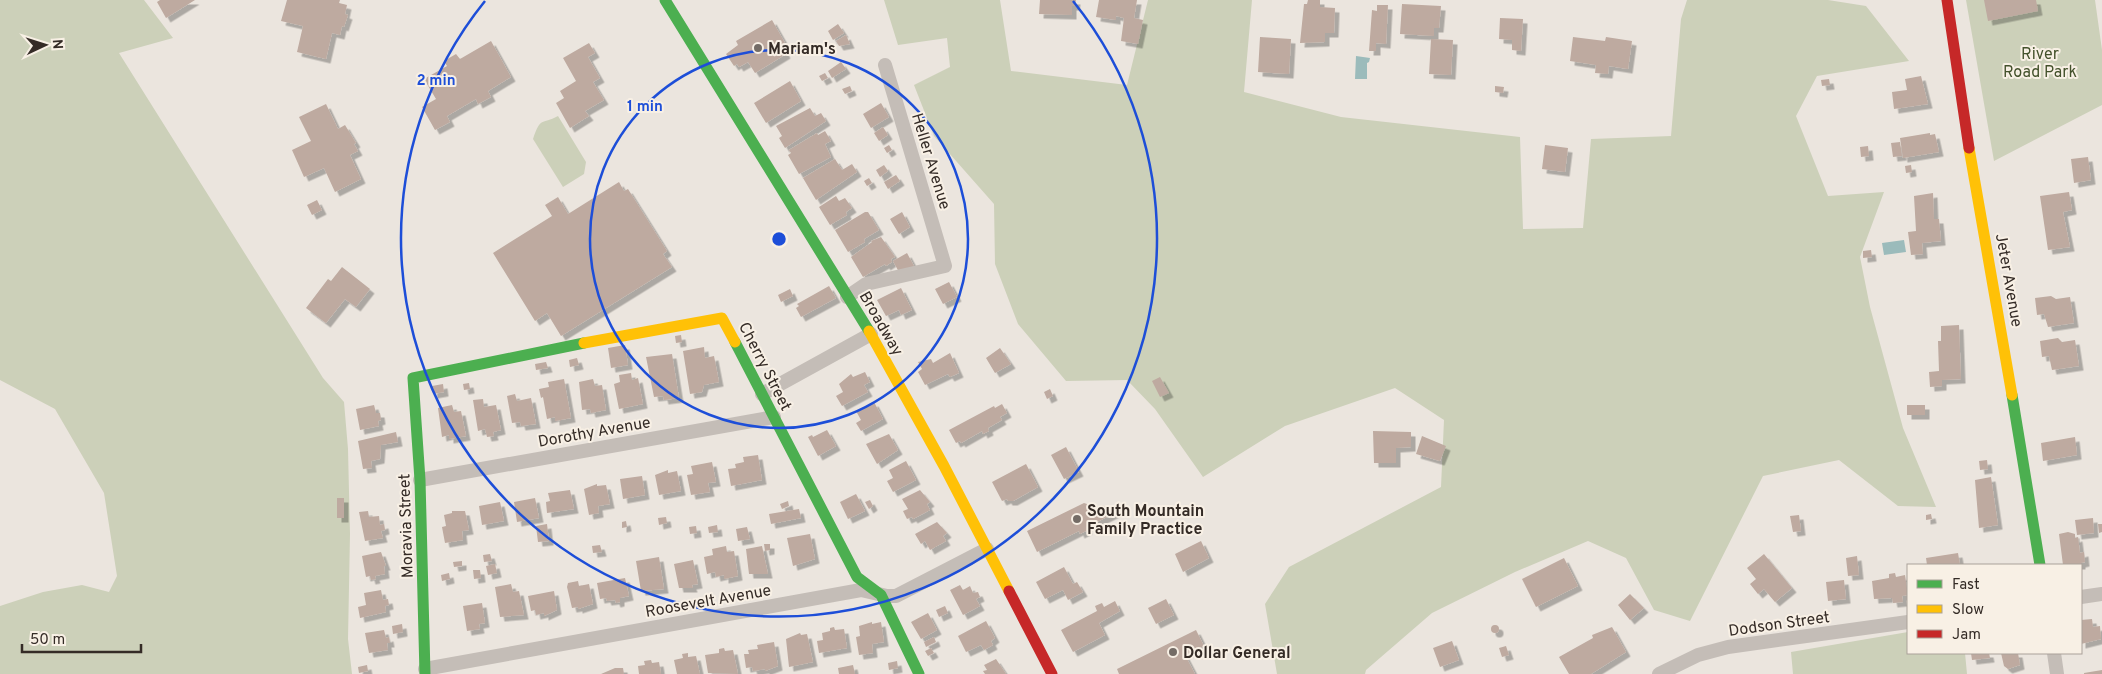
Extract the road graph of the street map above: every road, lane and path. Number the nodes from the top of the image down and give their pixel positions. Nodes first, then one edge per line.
1 (665, 0) edge
2 (1947, 0) edge
3 (885, 65) dead end
4 (848, 297) junction
5 (871, 334) junction
6 (413, 378) joint
7 (762, 394) junction
8 (774, 417) junction
9 (420, 480) junction
10 (987, 549) junction
11 (2040, 564) edge
12 (2102, 594) edge
13 (882, 595) junction
14 (2082, 597) edge
15 (1907, 622) edge
16 (2054, 654) edge
17 (425, 671) edge
18 (919, 674) edge
19 (1052, 674) edge
20 (1659, 674) edge
21 (2057, 674) edge

1 - 4 street, Broadway
2 - 11 street, Jeter Avenue
3 - 4 street, Heller Avenue
4 - 5 street, Broadway
5 - 7 street
5 - 10 street, Broadway
6 - 7 street, Cherry Street
6 - 9 street, Moravia Street
7 - 8 street, Cherry Street
8 - 9 street, Dorothy Avenue
8 - 13 street, Cherry Street
9 - 17 street, Moravia Street
10 - 13 street, Roosevelt Avenue
10 - 19 street, Broadway
12 - 14 street
13 - 17 street, Roosevelt Avenue
13 - 18 street
15 - 20 street, Dodson Street
16 - 21 street

